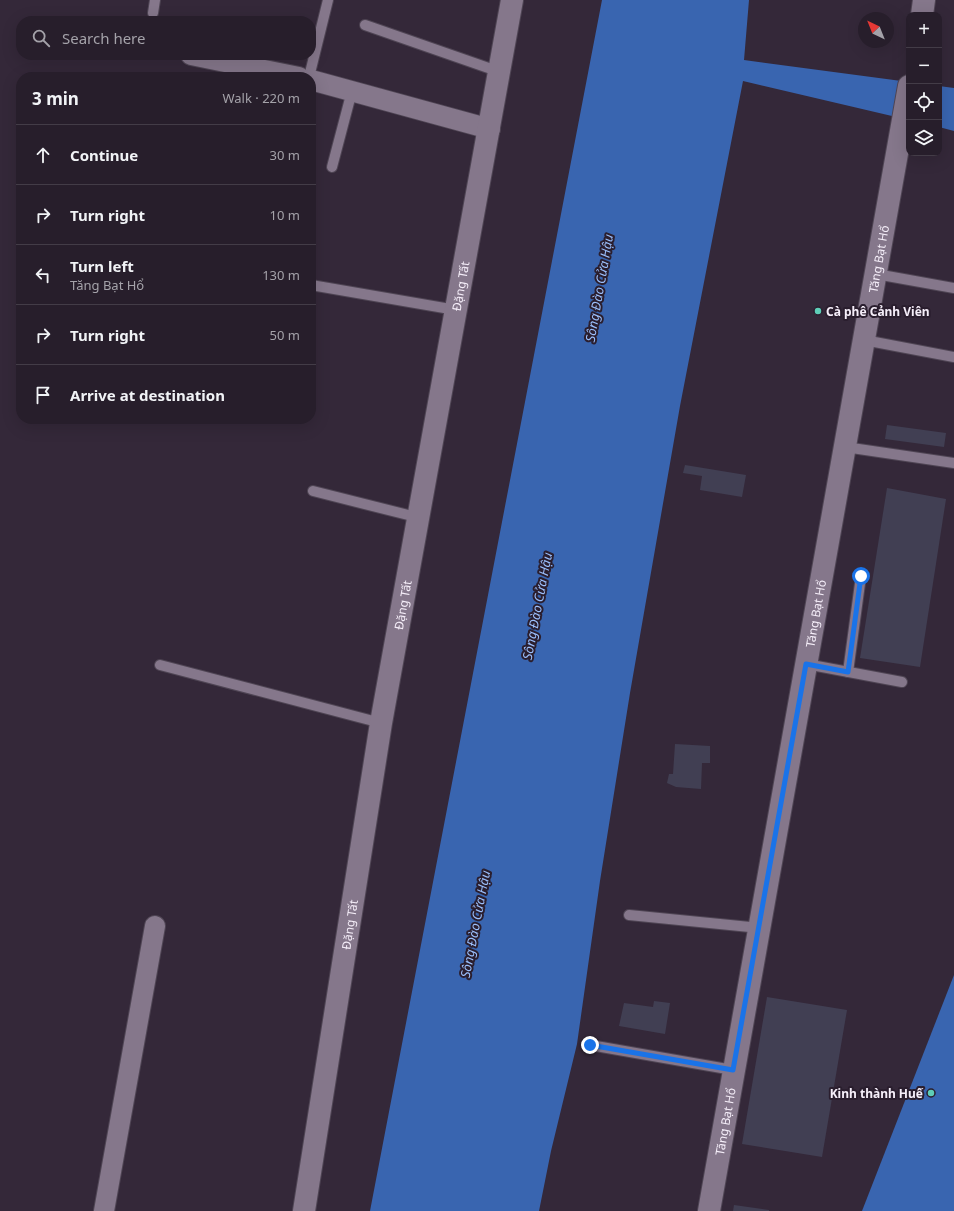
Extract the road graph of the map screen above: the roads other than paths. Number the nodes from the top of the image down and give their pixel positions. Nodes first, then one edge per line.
1 (155, 0) edge
2 (328, 0) edge
3 (512, 0) edge
4 (924, 0) edge
5 (922, 12) edge
6 (153, 13) dead end
7 (365, 25) dead end
8 (316, 49) edge
9 (216, 60) edge
10 (313, 60) edge
11 (274, 72) edge
12 (310, 72) edge
13 (500, 72) junction
14 (316, 81) edge
15 (352, 91) junction
16 (906, 103) edge
17 (490, 129) junction
18 (332, 168) dead end
19 (876, 274) junction
20 (316, 286) edge
21 (954, 288) edge
22 (456, 310) junction
23 (864, 340) junction
24 (954, 357) edge
25 (845, 447) junction
26 (954, 463) edge
27 (313, 491) dead end
28 (420, 518) junction
29 (861, 576) dead end
30 (806, 664) junction
31 (160, 665) dead end
32 (848, 672) junction
33 (902, 682) dead end
34 (381, 722) junction
35 (629, 916) dead end
36 (155, 926) dead end
37 (760, 928) junction
38 (590, 1045) dead end
39 (733, 1070) junction
40 (104, 1211) edge
41 (304, 1211) edge
42 (709, 1211) edge

1 - 6 lane
2 - 8 lane
3 - 13 street, Đặng Tất
4 - 5 street
7 - 13 lane
9 - 11 street
10 - 12 lane
13 - 17 street, Đặng Tất
14 - 15 street
15 - 17 street
15 - 18 lane
16 - 19 street, Tăng Bạt Hổ
17 - 22 street, Đặng Tất
19 - 21 lane
19 - 23 street, Tăng Bạt Hổ
20 - 22 lane
22 - 28 street, Đặng Tất
23 - 24 lane
23 - 25 street, Tăng Bạt Hổ
25 - 26 lane
25 - 30 street, Tăng Bạt Hổ
27 - 28 lane
28 - 34 street, Đặng Tất
29 - 32 lane
30 - 32 lane
30 - 37 street, Tăng Bạt Hổ
31 - 34 lane
32 - 33 lane
34 - 41 street, Đặng Tất
35 - 37 lane
36 - 40 street
37 - 39 street, Tăng Bạt Hổ
38 - 39 lane
39 - 42 street, Tăng Bạt Hổ

